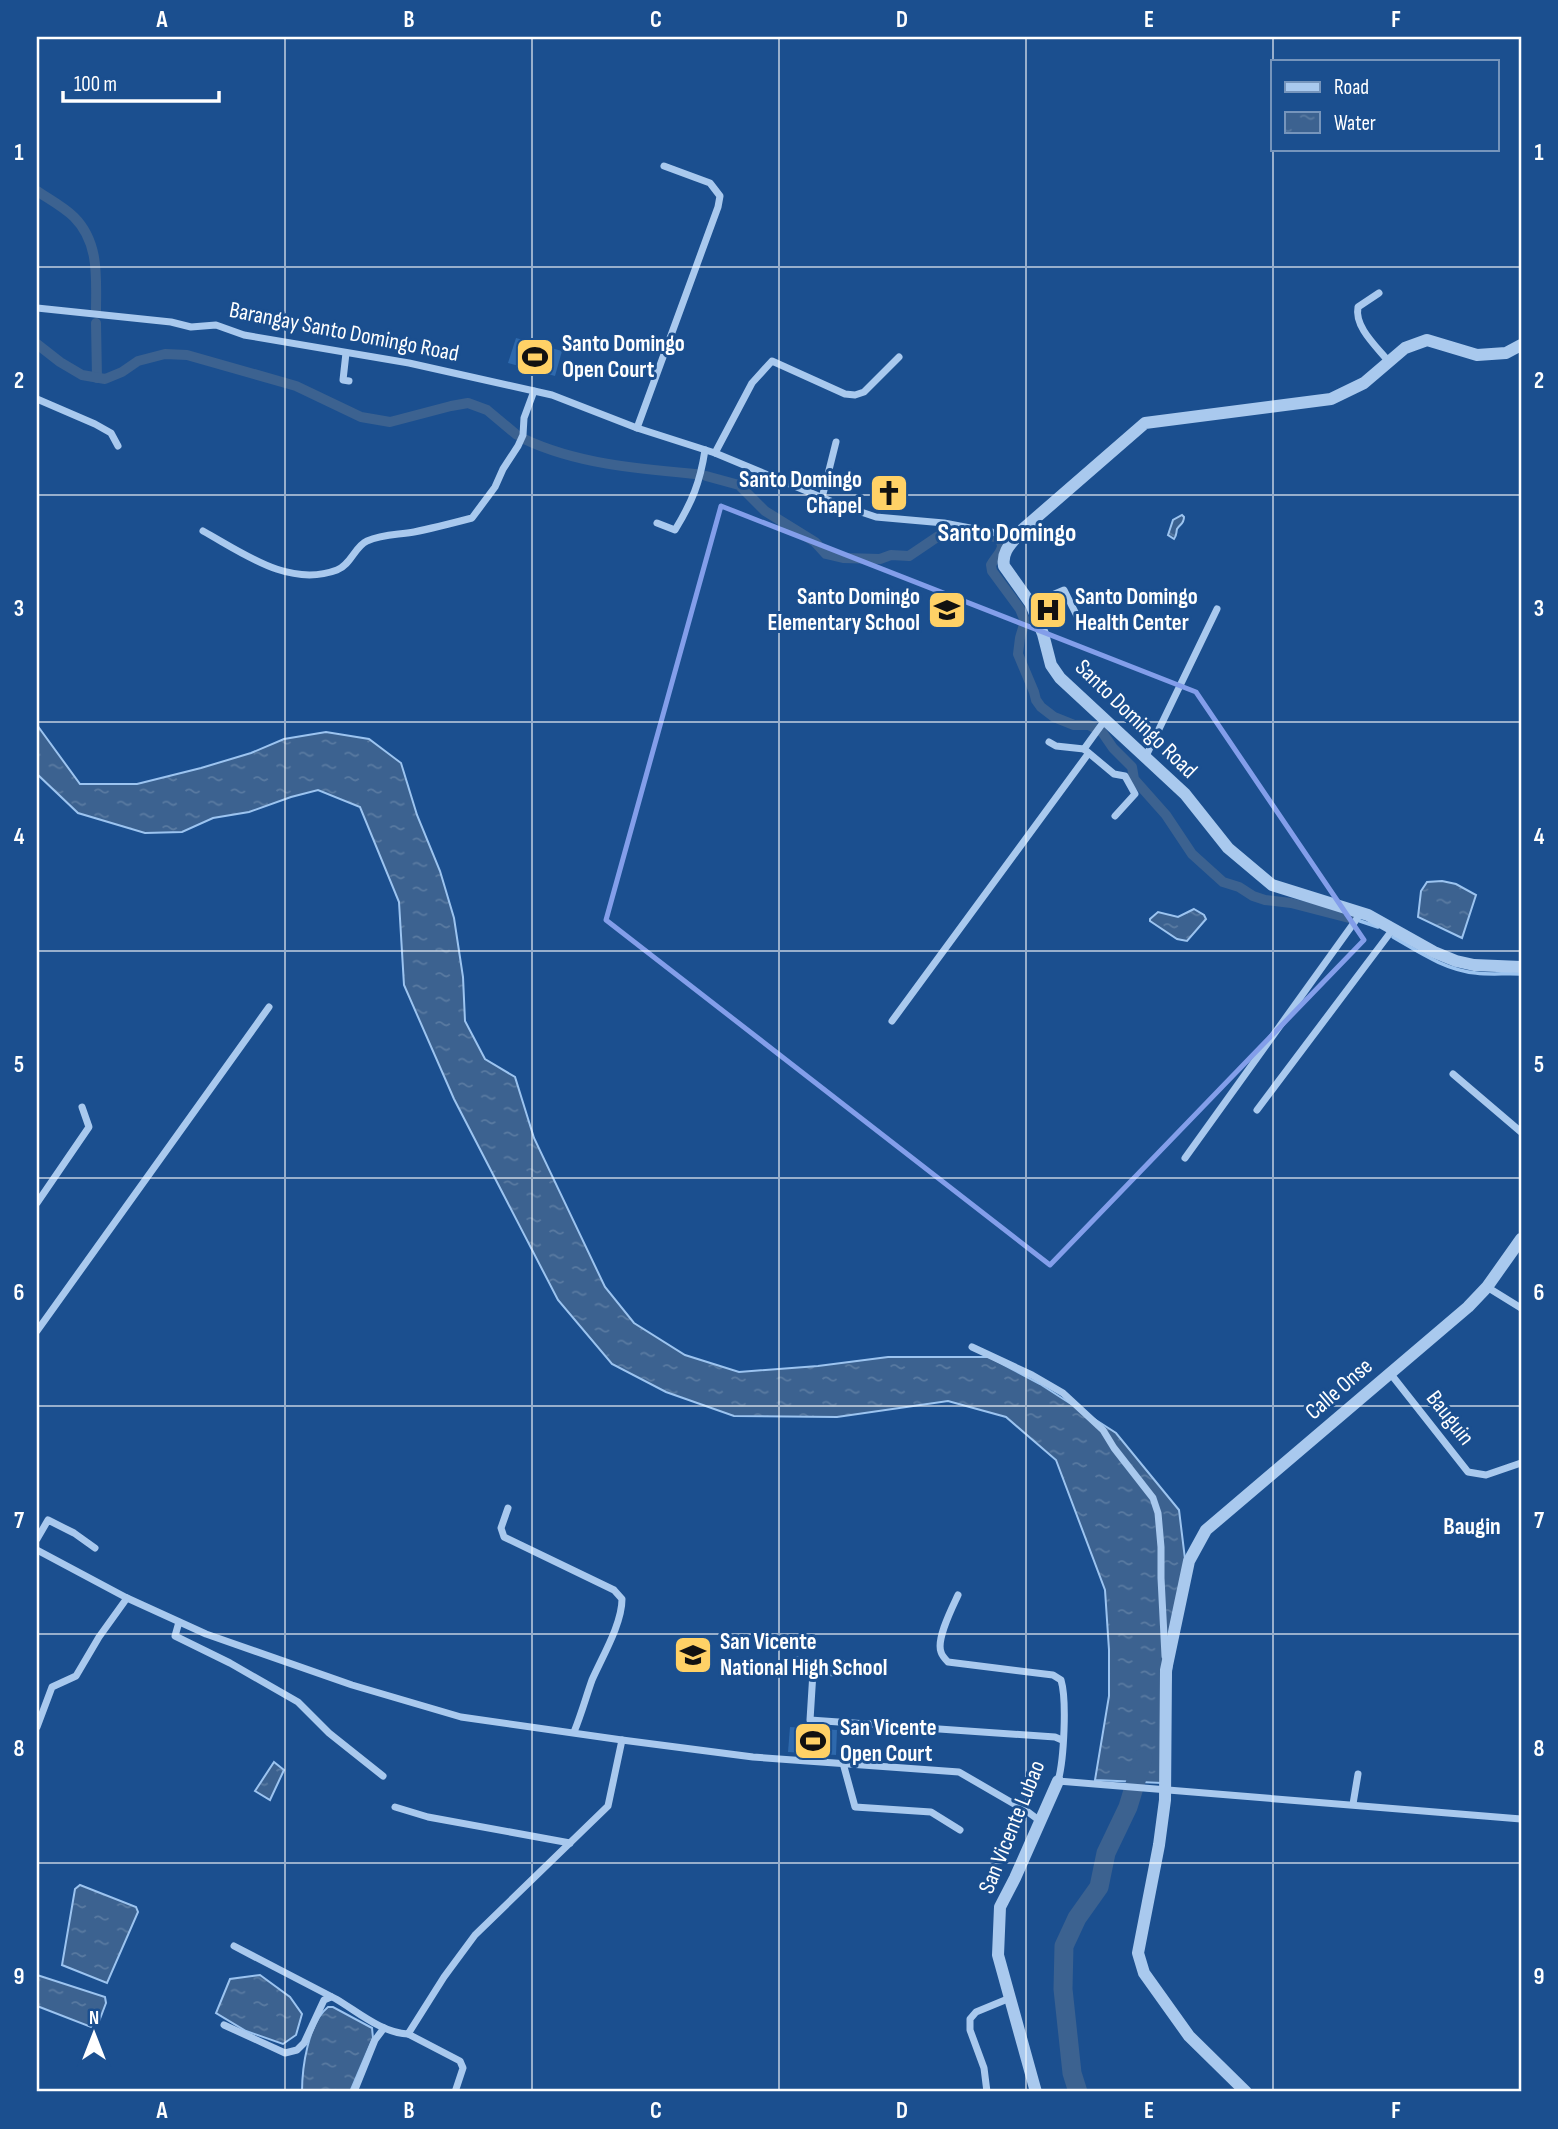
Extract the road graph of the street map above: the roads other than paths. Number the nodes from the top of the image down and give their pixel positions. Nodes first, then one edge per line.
1 (664, 166) dead end
2 (1379, 293) dead end
3 (37, 308) edge
4 (1521, 345) edge
5 (346, 353) junction
6 (899, 357) dead end
7 (1389, 362) junction
8 (349, 381) dead end
9 (534, 391) junction
10 (37, 398) edge
11 (637, 428) junction
12 (835, 442) dead end
13 (118, 446) dead end
14 (705, 450) junction
15 (715, 453) junction
16 (822, 498) junction
17 (657, 523) dead end
18 (203, 531) dead end
19 (1017, 537) junction
20 (1031, 604) junction
21 (1217, 609) dead end
22 (1080, 622) dead end
23 (1100, 726) junction
24 (1049, 742) dead end
25 (1086, 751) junction
26 (1146, 756) junction
27 (1115, 816) dead end
28 (1361, 913) junction
29 (1393, 929) junction
30 (1521, 967) edge
31 (269, 1007) dead end
32 (892, 1021) dead end
33 (1453, 1074) dead end
34 (82, 1107) dead end
35 (1257, 1110) dead end
36 (1521, 1132) edge
37 (1185, 1158) dead end
38 (37, 1203) edge
39 (1521, 1239) edge
40 (1487, 1287) junction
41 (1521, 1308) edge
42 (37, 1331) edge
43 (972, 1347) dead end
44 (1390, 1373) junction
45 (1521, 1463) edge
46 (508, 1508) dead end
47 (37, 1539) edge
48 (95, 1548) dead end
49 (37, 1549) edge
50 (958, 1595) dead end
51 (127, 1598) junction
52 (179, 1622) junction
53 (797, 1660) dead end
54 (842, 1663) dead end
55 (1166, 1671) junction
56 (813, 1672) junction
57 (37, 1727) edge
58 (574, 1732) junction
59 (622, 1740) junction
60 (1062, 1740) junction
61 (844, 1763) junction
62 (1358, 1774) dead end
63 (383, 1776) dead end
64 (1058, 1781) junction
65 (1166, 1790) junction
66 (1353, 1804) junction
67 (395, 1807) dead end
68 (1521, 1819) edge
69 (1040, 1821) junction
70 (960, 1830) dead end
71 (570, 1843) junction
72 (234, 1946) dead end
73 (331, 1997) junction
74 (1010, 1998) junction
75 (224, 2025) dead end
76 (384, 2028) junction
77 (408, 2034) junction
78 (354, 2092) edge
79 (455, 2092) edge
80 (986, 2092) edge
81 (1036, 2092) edge
82 (1246, 2092) edge

1 - 11 street
2 - 7 street
3 - 5 street, Barangay Santo Domingo Road
4 - 7 street, Santo Domingo Road
5 - 8 street
5 - 9 street, Barangay Santo Domingo Road
6 - 15 street
7 - 19 street, Santo Domingo Road
9 - 11 street, Barangay Santo Domingo Road
9 - 18 street
10 - 13 street
11 - 14 street, Barangay Santo Domingo Road
12 - 16 street
14 - 15 street, Barangay Santo Domingo Road
14 - 17 street
15 - 16 street, Barangay Santo Domingo Road
16 - 19 street, Barangay Santo Domingo Road
19 - 20 street, Santo Domingo Road
20 - 22 street
20 - 23 street, Santo Domingo Road
21 - 26 street
23 - 25 street
23 - 26 street, Santo Domingo Road
24 - 25 street
25 - 27 street
25 - 32 street
26 - 28 street, Santo Domingo Road
28 - 29 street, Santo Domingo Road
28 - 37 street
29 - 30 street, Santo Domingo Road
29 - 35 street
31 - 42 street
33 - 36 street
34 - 38 street
39 - 40 street, Calle Onse
40 - 41 street
40 - 44 street, Calle Onse
43 - 55 street
44 - 45 street, Bauguin
44 - 55 street, Calle Onse
46 - 58 street
47 - 48 street
49 - 51 street
50 - 60 street, San Vicente Lubao
51 - 52 street
51 - 57 street
52 - 58 street
52 - 63 street
53 - 56 street
54 - 56 street
55 - 65 street, Calle Onse
56 - 60 street
58 - 59 street
59 - 61 street
59 - 71 street
60 - 64 street, San Vicente Lubao
61 - 69 street
61 - 70 street
62 - 66 street
64 - 65 street
64 - 69 street, San Vicente Lubao
65 - 66 street
65 - 82 street, Calle Onse
66 - 68 street
67 - 71 street
69 - 74 street, San Vicente Lubao
71 - 77 street
72 - 73 street
73 - 75 street
73 - 76 street
74 - 80 street
74 - 81 street, San Vicente Lubao
76 - 77 street
76 - 78 street
77 - 79 street

